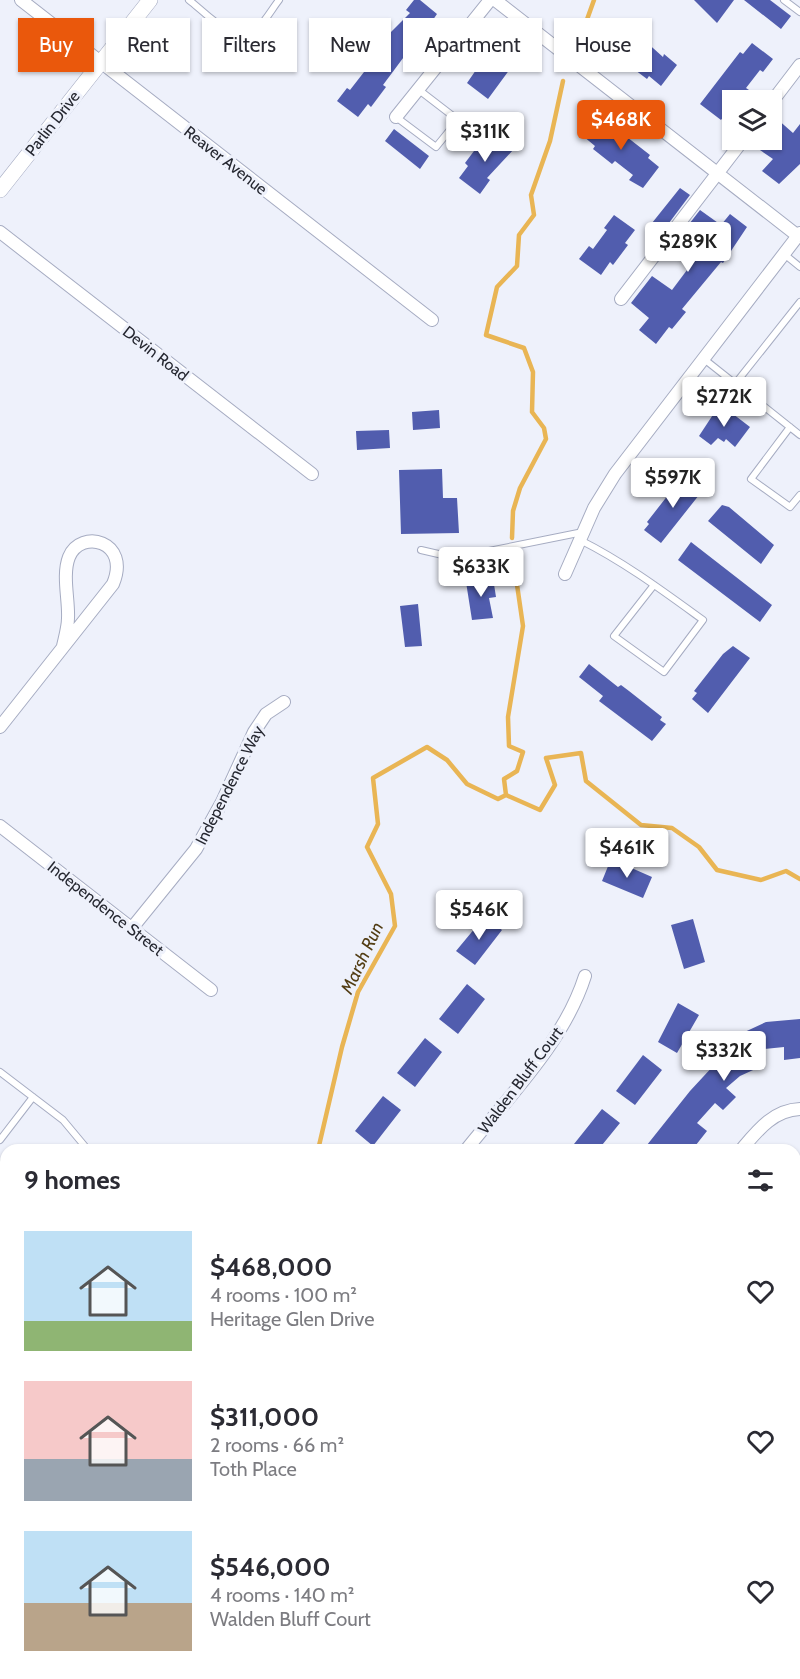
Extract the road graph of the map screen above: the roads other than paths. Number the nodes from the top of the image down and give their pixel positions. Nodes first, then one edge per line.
1 (21, 0) edge
2 (150, 0) edge
3 (189, 0) edge
4 (279, 0) edge
5 (492, 0) edge
6 (784, 0) edge
7 (800, 12) edge
8 (100, 62) junction
9 (800, 65) edge
10 (419, 90) junction
11 (781, 90) edge
12 (396, 117) joint
13 (735, 150) edge
14 (718, 173) junction
15 (0, 190) edge
16 (0, 232) edge
17 (799, 234) edge
18 (784, 254) junction
19 (800, 267) edge
20 (621, 298) dead end
21 (800, 302) edge
22 (432, 320) dead end
23 (703, 359) junction
24 (735, 384) junction
25 (790, 427) junction
26 (800, 435) edge
27 (312, 474) dead end
28 (800, 495) edge
29 (582, 536) junction
30 (421, 550) dead end
31 (566, 574) dead end
32 (654, 585) junction
33 (63, 646) junction
34 (284, 702) dead end
35 (0, 727) edge
36 (0, 826) edge
37 (132, 928) junction
38 (585, 976) dead end
39 (211, 990) dead end
40 (0, 1072) edge
41 (33, 1097) junction
42 (800, 1109) edge
43 (0, 1140) edge
44 (83, 1144) edge
45 (471, 1144) edge
46 (746, 1144) edge

1 - 8 street, Reaver Avenue
2 - 8 street, Parlin Drive
3 - 4 lane
5 - 10 street
5 - 14 street
6 - 7 lane
8 - 15 street, Parlin Drive
8 - 22 street, Reaver Avenue
9 - 11 street
10 - 12 street
10 - 12 lane
13 - 14 street
14 - 17 street
14 - 20 street
16 - 27 street, Devin Road
17 - 18 street
18 - 19 lane
18 - 23 street
21 - 24 lane
23 - 24 lane
23 - 29 street
24 - 25 lane
25 - 26 lane
25 - 28 lane
29 - 30 lane
29 - 31 street
29 - 32 lane
32 - 32 lane
33 - 33 street
33 - 35 street
34 - 37 street, Independence Way
36 - 37 street, Independence Street
37 - 39 street, Independence Street
38 - 45 street, Walden Bluff Court
40 - 41 lane
41 - 43 lane
41 - 44 lane
42 - 46 street

